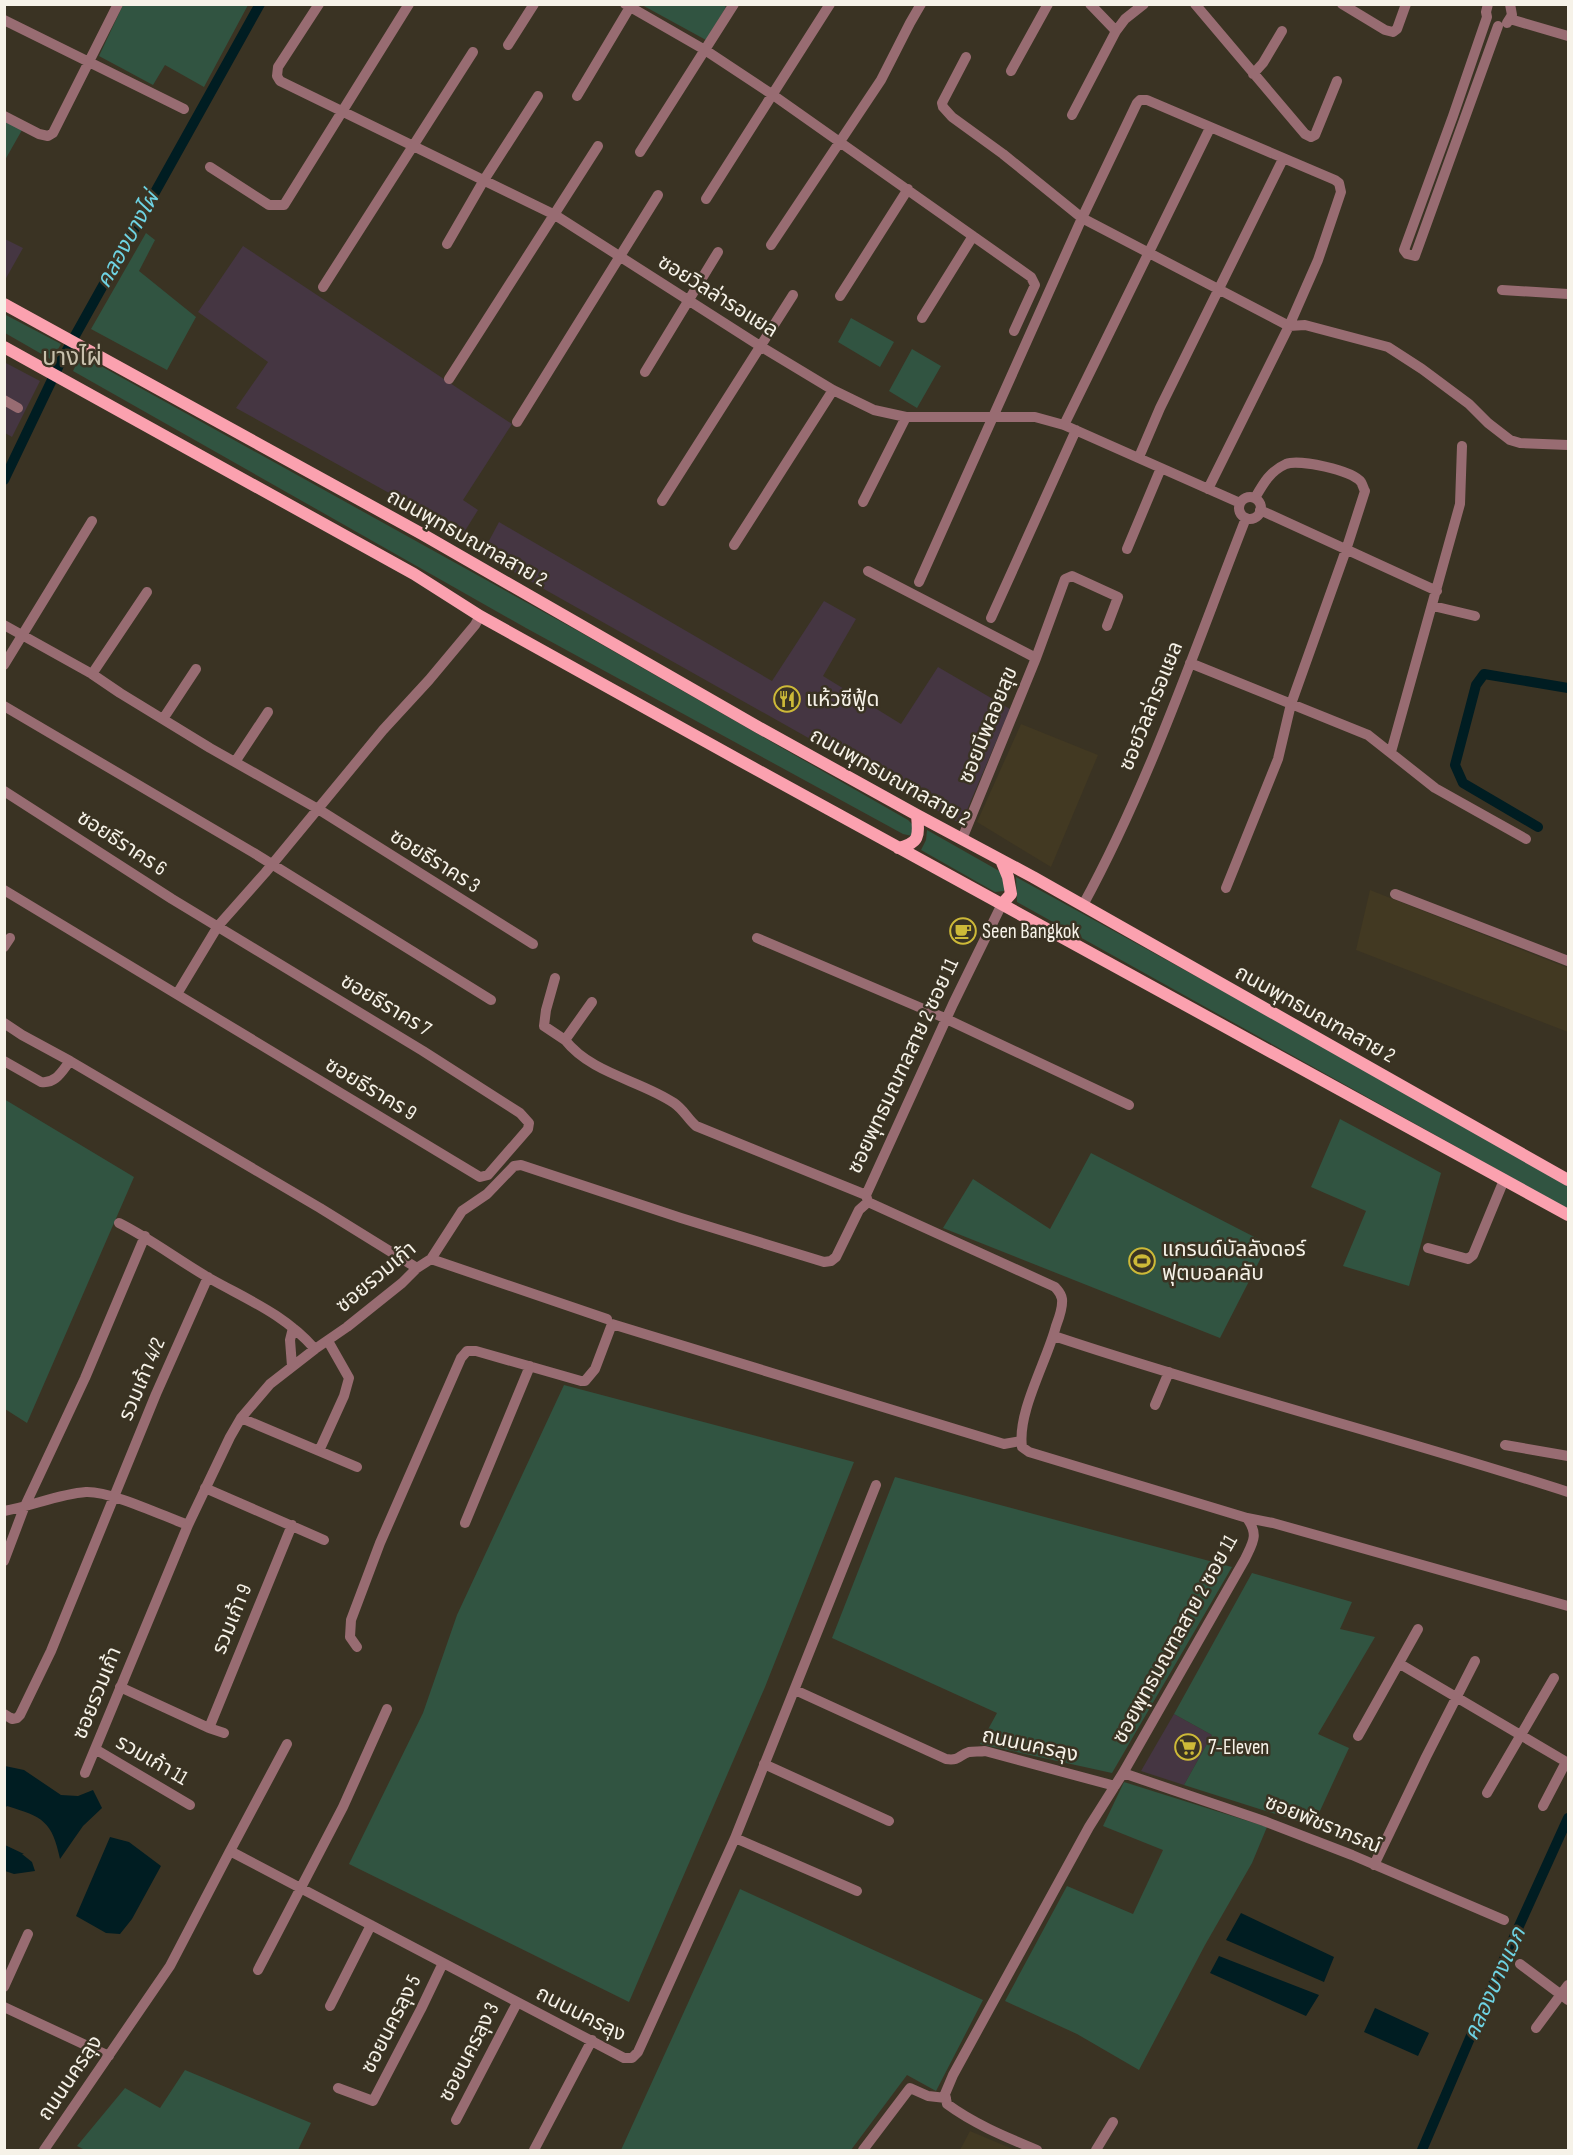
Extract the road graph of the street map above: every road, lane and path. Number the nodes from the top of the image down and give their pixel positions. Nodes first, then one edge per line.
1 (118, 4) edge
2 (319, 4) edge
3 (409, 4) edge
4 (534, 4) edge
5 (734, 4) edge
6 (830, 4) edge
7 (921, 4) edge
8 (1048, 4) edge
9 (1089, 4) edge
10 (1144, 4) edge
11 (1195, 4) edge
12 (1342, 4) edge
13 (1406, 4) edge
14 (1488, 4) edge
15 (1510, 4) edge
16 (627, 6) edge
17 (1486, 17) junction
18 (1510, 19) junction
19 (4, 20) edge
20 (1498, 26) junction
21 (1116, 30) junction
22 (1282, 31) dead end
23 (1569, 36) edge
24 (508, 45) dead end
25 (705, 50) junction
26 (473, 52) dead end
27 (966, 57) dead end
28 (87, 62) junction
29 (1011, 71) dead end
30 (1252, 74) junction
31 (1337, 81) dead end
32 (773, 94) junction
33 (538, 96) dead end
34 (577, 96) dead end
35 (184, 109) dead end
36 (342, 112) junction
37 (4, 116) edge
38 (1072, 116) dead end
39 (1453, 116) junction
40 (1466, 120) junction
41 (1210, 128) junction
42 (840, 140) junction
43 (414, 146) junction
44 (598, 146) dead end
45 (640, 152) dead end
46 (1283, 159) junction
47 (210, 167) dead end
48 (484, 180) junction
49 (908, 189) junction
50 (658, 195) dead end
51 (706, 199) dead end
52 (1418, 211) junction
53 (555, 215) junction
54 (1430, 216) junction
55 (1082, 218) junction
56 (973, 236) junction
57 (447, 244) dead end
58 (771, 245) dead end
59 (718, 252) dead end
60 (1148, 253) junction
61 (620, 258) junction
62 (323, 287) dead end
63 (1219, 290) junction
64 (1502, 290) dead end
65 (1569, 294) edge
66 (793, 295) dead end
67 (840, 296) dead end
68 (687, 300) junction
69 (4, 304) edge
70 (922, 318) dead end
71 (1289, 326) junction
72 (1014, 331) dead end
73 (760, 346) junction
74 (4, 347) edge
75 (645, 372) dead end
76 (449, 379) dead end
77 (833, 390) junction
78 (4, 400) edge
79 (18, 408) dead end
80 (995, 415) junction
81 (906, 417) junction
82 (518, 422) dead end
83 (1064, 425) junction
84 (1076, 430) junction
85 (1569, 445) edge
86 (1462, 446) dead end
87 (1139, 457) junction
88 (1161, 468) junction
89 (1209, 489) junction
90 (1255, 498) junction
91 (662, 501) dead end
92 (863, 502) dead end
93 (1240, 503) junction
94 (1260, 510) junction
95 (1246, 518) junction
96 (92, 521) dead end
97 (734, 545) dead end
98 (1127, 549) dead end
99 (1346, 550) junction
100 (868, 571) dead end
101 (920, 582) dead end
102 (1437, 591) junction
103 (147, 592) dead end
104 (1433, 606) junction
105 (480, 616) junction
106 (1475, 616) dead end
107 (991, 618) dead end
108 (4, 625) edge
109 (1107, 626) dead end
110 (23, 635) junction
111 (1036, 658) junction
112 (1190, 663) junction
113 (4, 665) edge
114 (196, 669) dead end
115 (92, 674) junction
116 (1291, 704) junction
117 (4, 706) edge
118 (268, 712) dead end
119 (163, 719) junction
120 (1391, 752) junction
121 (235, 762) junction
122 (4, 791) edge
123 (318, 809) junction
124 (917, 815) junction
125 (962, 839) junction
126 (1526, 839) dead end
127 (898, 848) junction
128 (1000, 860) junction
129 (271, 865) junction
130 (1226, 888) dead end
131 (4, 890) edge
132 (1395, 894) dead end
133 (1002, 904) junction
134 (1083, 905) junction
135 (218, 926) junction
136 (757, 938) dead end
137 (533, 944) dead end
138 (1569, 961) edge
139 (555, 978) dead end
140 (177, 994) junction
141 (492, 1000) dead end
142 (592, 1002) dead end
143 (946, 1019) junction
144 (4, 1023) edge
145 (565, 1040) junction
146 (4, 1061) edge
147 (70, 1061) junction
148 (1129, 1105) dead end
149 (529, 1122) joint
150 (1504, 1179) junction
151 (1569, 1180) edge
152 (867, 1198) junction
153 (1569, 1215) edge
154 (119, 1223) dead end
155 (146, 1236) junction
156 (1428, 1248) dead end
157 (431, 1259) junction
158 (417, 1268) junction
159 (208, 1277) junction
160 (606, 1319) dead end
161 (293, 1328) junction
162 (1054, 1336) junction
163 (328, 1341) junction
164 (315, 1349) junction
165 (292, 1366) junction
166 (530, 1366) junction
167 (1169, 1372) junction
168 (1155, 1405) dead end
169 (241, 1418) junction
170 (1021, 1441) junction
171 (1505, 1445) dead end
172 (319, 1451) junction
173 (1569, 1456) edge
174 (357, 1467) dead end
175 (876, 1485) dead end
176 (205, 1488) junction
177 (1569, 1492) edge
178 (114, 1498) junction
179 (24, 1508) junction
180 (4, 1511) edge
181 (1247, 1518) junction
182 (465, 1523) dead end
183 (188, 1525) junction
184 (292, 1525) junction
185 (324, 1540) dead end
186 (4, 1561) edge
187 (1569, 1606) edge
188 (1418, 1629) dead end
189 (357, 1647) dead end
190 (1475, 1661) dead end
191 (1400, 1664) junction
192 (1554, 1678) dead end
193 (120, 1687) junction
194 (795, 1690) junction
195 (1456, 1698) junction
196 (387, 1709) dead end
197 (4, 1714) edge
198 (208, 1728) junction
199 (224, 1733) dead end
200 (1520, 1735) junction
201 (1358, 1736) dead end
202 (287, 1744) dead end
203 (95, 1749) junction
204 (1567, 1763) edge
205 (764, 1764) junction
206 (85, 1773) dead end
207 (1123, 1773) junction
208 (1115, 1786) junction
209 (1486, 1793) dead end
210 (190, 1805) dead end
211 (1544, 1806) dead end
212 (890, 1821) dead end
213 (735, 1838) junction
214 (230, 1851) junction
215 (1374, 1865) junction
216 (300, 1890) junction
217 (857, 1891) dead end
218 (1504, 1920) dead end
219 (371, 1925) junction
220 (28, 1934) dead end
221 (443, 1963) junction
222 (1520, 1964) dead end
223 (258, 1970) dead end
224 (1569, 1985) edge
225 (4, 1987) edge
226 (1565, 1997) edge
227 (517, 2002) junction
228 (330, 2006) dead end
229 (4, 2007) edge
230 (1536, 2028) dead end
231 (592, 2040) junction
232 (109, 2056) junction
233 (338, 2088) dead end
234 (946, 2098) junction
235 (456, 2120) dead end
236 (1113, 2122) dead end
237 (44, 2151) edge
238 (534, 2151) edge
239 (863, 2151) edge
240 (1037, 2151) edge
241 (1096, 2151) edge

1 - 28 street
2 - 36 street, ซอยวิลล่ารอแยล
3 - 36 street
4 - 24 street
5 - 25 street
6 - 32 street
7 - 42 street
8 - 29 street
9 - 21 street
10 - 21 street
11 - 30 street
12 - 13 street
14 - 17 street
15 - 18 street
16 - 25 street
16 - 34 street
17 - 20 street
17 - 39 street
18 - 20 street
18 - 23 street
19 - 28 street
20 - 40 street
21 - 38 street
22 - 30 street
25 - 32 street
25 - 45 street
26 - 43 street
27 - 55 street
28 - 35 street
28 - 37 street
30 - 31 street
32 - 42 street
32 - 51 street
33 - 48 street
36 - 43 street, ซอยวิลล่ารอแยล
36 - 47 street
39 - 40 street
39 - 52 street
40 - 54 street
41 - 46 street
41 - 55 street
41 - 60 street
42 - 49 street
42 - 58 street
43 - 48 street, ซอยวิลล่ารอแยล
43 - 62 street
44 - 53 street
46 - 63 street
46 - 71 street
48 - 53 street, ซอยวิลล่ารอแยล
48 - 57 street
49 - 56 street
49 - 67 street
50 - 61 street
52 - 54 street
52 - 54 street
53 - 61 street, ซอยวิลล่ารอแยล
53 - 76 street
55 - 60 street
55 - 80 street
56 - 70 street
56 - 72 street
59 - 68 street
60 - 63 street
60 - 83 street
61 - 68 street, ซอยวิลล่ารอแยล
61 - 82 street
63 - 71 street
63 - 87 street
64 - 65 street
66 - 73 street
68 - 73 street, ซอยวิลล่ารอแยล
68 - 75 street
69 - 124 main road, ถนนพุทธมณฑลสาย 2
71 - 85 street
71 - 89 street
73 - 77 street, ซอยวิลล่ารอแยล
73 - 91 street
74 - 105 main road
77 - 81 street, ซอยวิลล่ารอแยล
77 - 97 street
78 - 79 street
80 - 81 street, ซอยวิลล่ารอแยล
80 - 83 street, ซอยวิลล่ารอแยล
80 - 101 street
81 - 92 street
83 - 84 street, ซอยวิลล่ารอแยล
84 - 87 street, ซอยวิลล่ารอแยล
84 - 107 street
86 - 102 street
87 - 88 street, ซอยวิลล่ารอแยล
88 - 89 street, ซอยวิลล่ารอแยล
88 - 98 street
89 - 93 street, ซอยวิลล่ารอแยล
90 - 93 street
90 - 94 street
90 - 99 street
93 - 95 street
94 - 95 street
94 - 99 street
95 - 112 street, ซอยวิลล่ารอแยล
96 - 110 street
99 - 102 street
99 - 116 street
100 - 111 street, ซอยมีพลอยสุข
102 - 104 street
103 - 115 street
104 - 106 street
104 - 120 street
105 - 123 street
105 - 127 main road
108 - 110 street, ซอยธีราคร 3
109 - 111 street, ซอยมีพลอยสุข
110 - 113 street
110 - 115 street, ซอยธีราคร 3
111 - 125 street, ซอยมีพลอยสุข
112 - 116 street
112 - 134 street, ซอยวิลล่ารอแยล
114 - 119 street
115 - 119 street, ซอยธีราคร 3
116 - 120 street
116 - 130 street
117 - 129 street
118 - 121 street
119 - 121 street, ซอยธีราคร 3
120 - 126 street
121 - 123 street, ซอยธีราคร 3
122 - 135 street, ซอยธีราคร 6
123 - 129 street
123 - 137 street, ซอยธีราคร 3
124 - 125 main road, ถนนพุทธมณฑลสาย 2
124 - 127 main road
125 - 128 main road, ถนนพุทธมณฑลสาย 2
127 - 133 main road
128 - 133 main road
128 - 134 main road, ถนนพุทธมณฑลสาย 2
129 - 135 street
129 - 141 street
131 - 140 street, ซอยธีราคร 9
132 - 138 street
133 - 143 street, ซอยพุทธมณฑลสาย 2 ซอย 11
133 - 150 main road
134 - 151 main road, ถนนพุทธมณฑลสาย 2
135 - 140 street
135 - 149 street, ซอยธีราคร 7
136 - 143 street
139 - 145 street
140 - 149 street, ซอยธีราคร 9
142 - 145 street
143 - 148 street
143 - 152 street, ซอยพุทธมณฑลสาย 2 ซอย 11
144 - 147 street
145 - 152 street
146 - 147 street
147 - 158 street
150 - 153 main road
150 - 156 street
152 - 157 street, ซอยรวมเก้า
152 - 162 street, ซอยพุทธมณฑลสาย 2 ซอย 11
154 - 155 street
155 - 159 street
155 - 179 street
157 - 158 street, ซอยรวมเก้า
157 - 160 street
158 - 163 street, ซอยรวมเก้า
159 - 161 street
159 - 178 street, รวมเก้า 4/2
161 - 164 street
161 - 165 street
162 - 167 street
162 - 170 street, ซอยพุทธมณฑลสาย 2 ซอย 11
163 - 164 street, ซอยรวมเก้า
163 - 172 street
164 - 165 street, ซอยรวมเก้า
165 - 169 street, ซอยรวมเก้า
166 - 170 street
166 - 182 street
166 - 189 street
167 - 168 street
167 - 177 street
169 - 172 street
169 - 176 street, ซอยรวมเก้า
170 - 181 street, ซอยพุทธมณฑลสาย 2 ซอย 11
171 - 173 street
172 - 174 street
175 - 194 street
176 - 183 street, ซอยรวมเก้า
176 - 184 street
178 - 179 street
178 - 183 street
178 - 197 street, รวมเก้า 4/2
179 - 180 street
179 - 186 street
181 - 187 street
181 - 207 street, ซอยพุทธมณฑลสาย 2 ซอย 11
183 - 193 street, ซอยรวมเก้า
184 - 185 street
184 - 198 street, รวมเก้า 9
188 - 191 street
190 - 195 street
191 - 195 street
191 - 201 street
192 - 200 street
193 - 198 street
193 - 203 street, ซอยรวมเก้า
194 - 205 street, ถนนนครลุง
194 - 208 street, ถนนนครลุง
195 - 200 street
195 - 215 street
196 - 216 street
198 - 199 street
200 - 204 street
200 - 209 street
202 - 214 street
203 - 206 street, ซอยรวมเก้า
203 - 210 street, รวมเก้า 11
204 - 211 street
205 - 212 street
205 - 213 street, ถนนนครลุง
207 - 208 street, ซอยพุทธมณฑลสาย 2 ซอย 11
207 - 215 street, ซอยพัชราภรณ์
208 - 234 street, ซอยพุทธมณฑลสาย 2 ซอย 11
213 - 217 street
213 - 231 street, ถนนนครลุง
214 - 216 street, ถนนนครลุง
214 - 232 street, ถนนนครลุง
215 - 218 street, ซอยพัชราภรณ์
216 - 219 street, ถนนนครลุง
216 - 223 street
219 - 221 street, ถนนนครลุง
219 - 228 street
220 - 225 street
221 - 227 street, ถนนนครลุง
221 - 233 street, ซอยนครลุง 5
222 - 226 street
224 - 226 street
226 - 230 street
227 - 231 street, ถนนนครลุง
227 - 235 street, ซอยนครลุง 3
229 - 232 street
231 - 238 street
232 - 237 street, ถนนนครลุง
234 - 239 street
234 - 240 street
236 - 241 street

